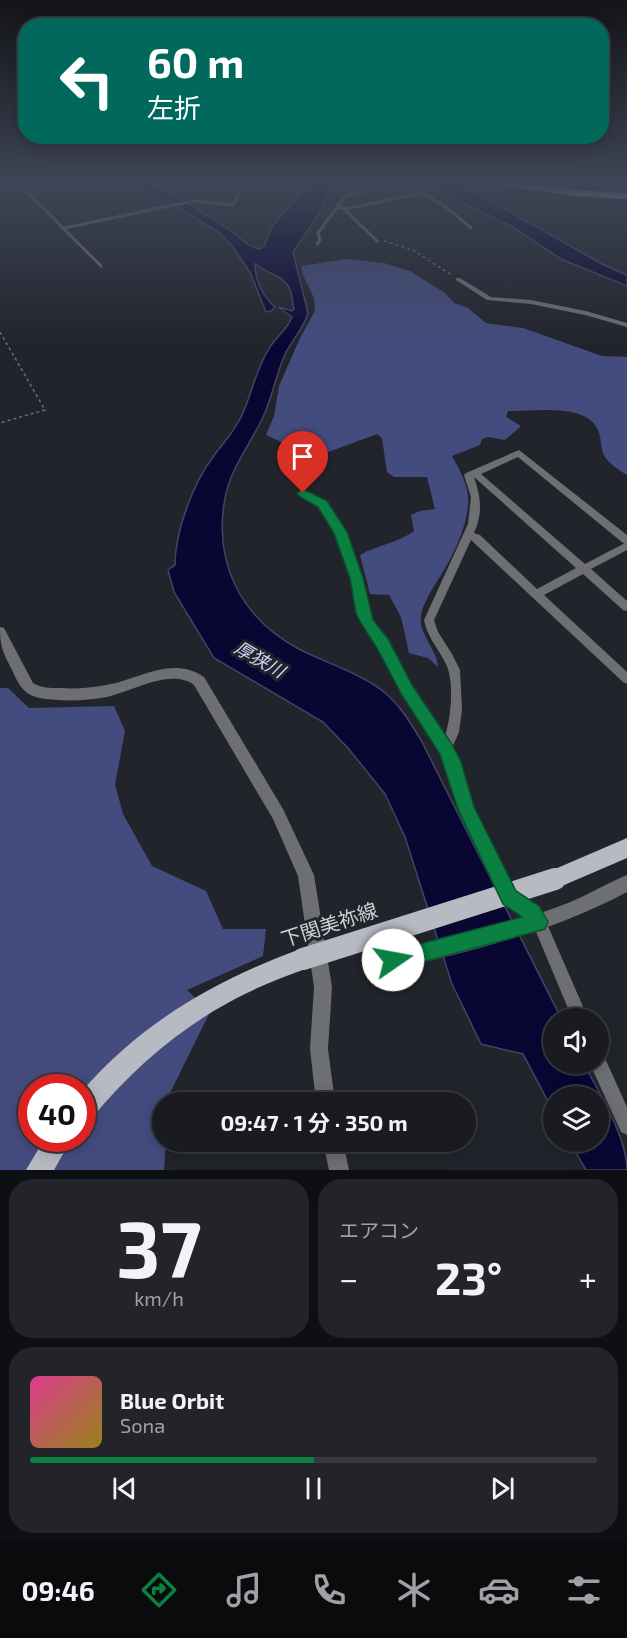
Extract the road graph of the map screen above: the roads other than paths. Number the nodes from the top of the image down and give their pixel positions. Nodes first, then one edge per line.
1 (73, 238) edge
2 (319, 238) edge
3 (374, 238) edge
4 (377, 241) road end
5 (318, 244) dead end
6 (101, 266) dead end
7 (458, 279) road end
8 (627, 325) edge
9 (475, 472) junction
10 (303, 493) dead end
11 (469, 535) junction
12 (627, 540) edge
13 (627, 546) edge
14 (584, 568) junction
15 (536, 594) junction
16 (627, 607) edge
17 (0, 632) edge
18 (627, 679) edge
19 (446, 748) junction
20 (627, 848) edge
21 (627, 883) edge
22 (533, 924) junction
23 (393, 960) dead end
24 (575, 1008) edge
25 (603, 1074) edge
26 (325, 1092) edge
27 (96, 1095) edge
28 (627, 1126) edge
29 (51, 1152) edge
30 (335, 1152) edge
31 (39, 1170) edge
32 (339, 1170) edge

1 - 6 lane
2 - 5 lane
3 - 4 lane
7 - 8 street
9 - 11 street
9 - 12 street
9 - 14 street
10 - 19 street
11 - 15 street
11 - 19 street
13 - 14 street
14 - 15 street
14 - 16 street
15 - 18 street
17 - 26 street
19 - 22 street
20 - 27 main road, 下関美祢線, bridge
21 - 22 street
22 - 23 street
22 - 24 street
25 - 28 street
29 - 31 main road
30 - 32 street

